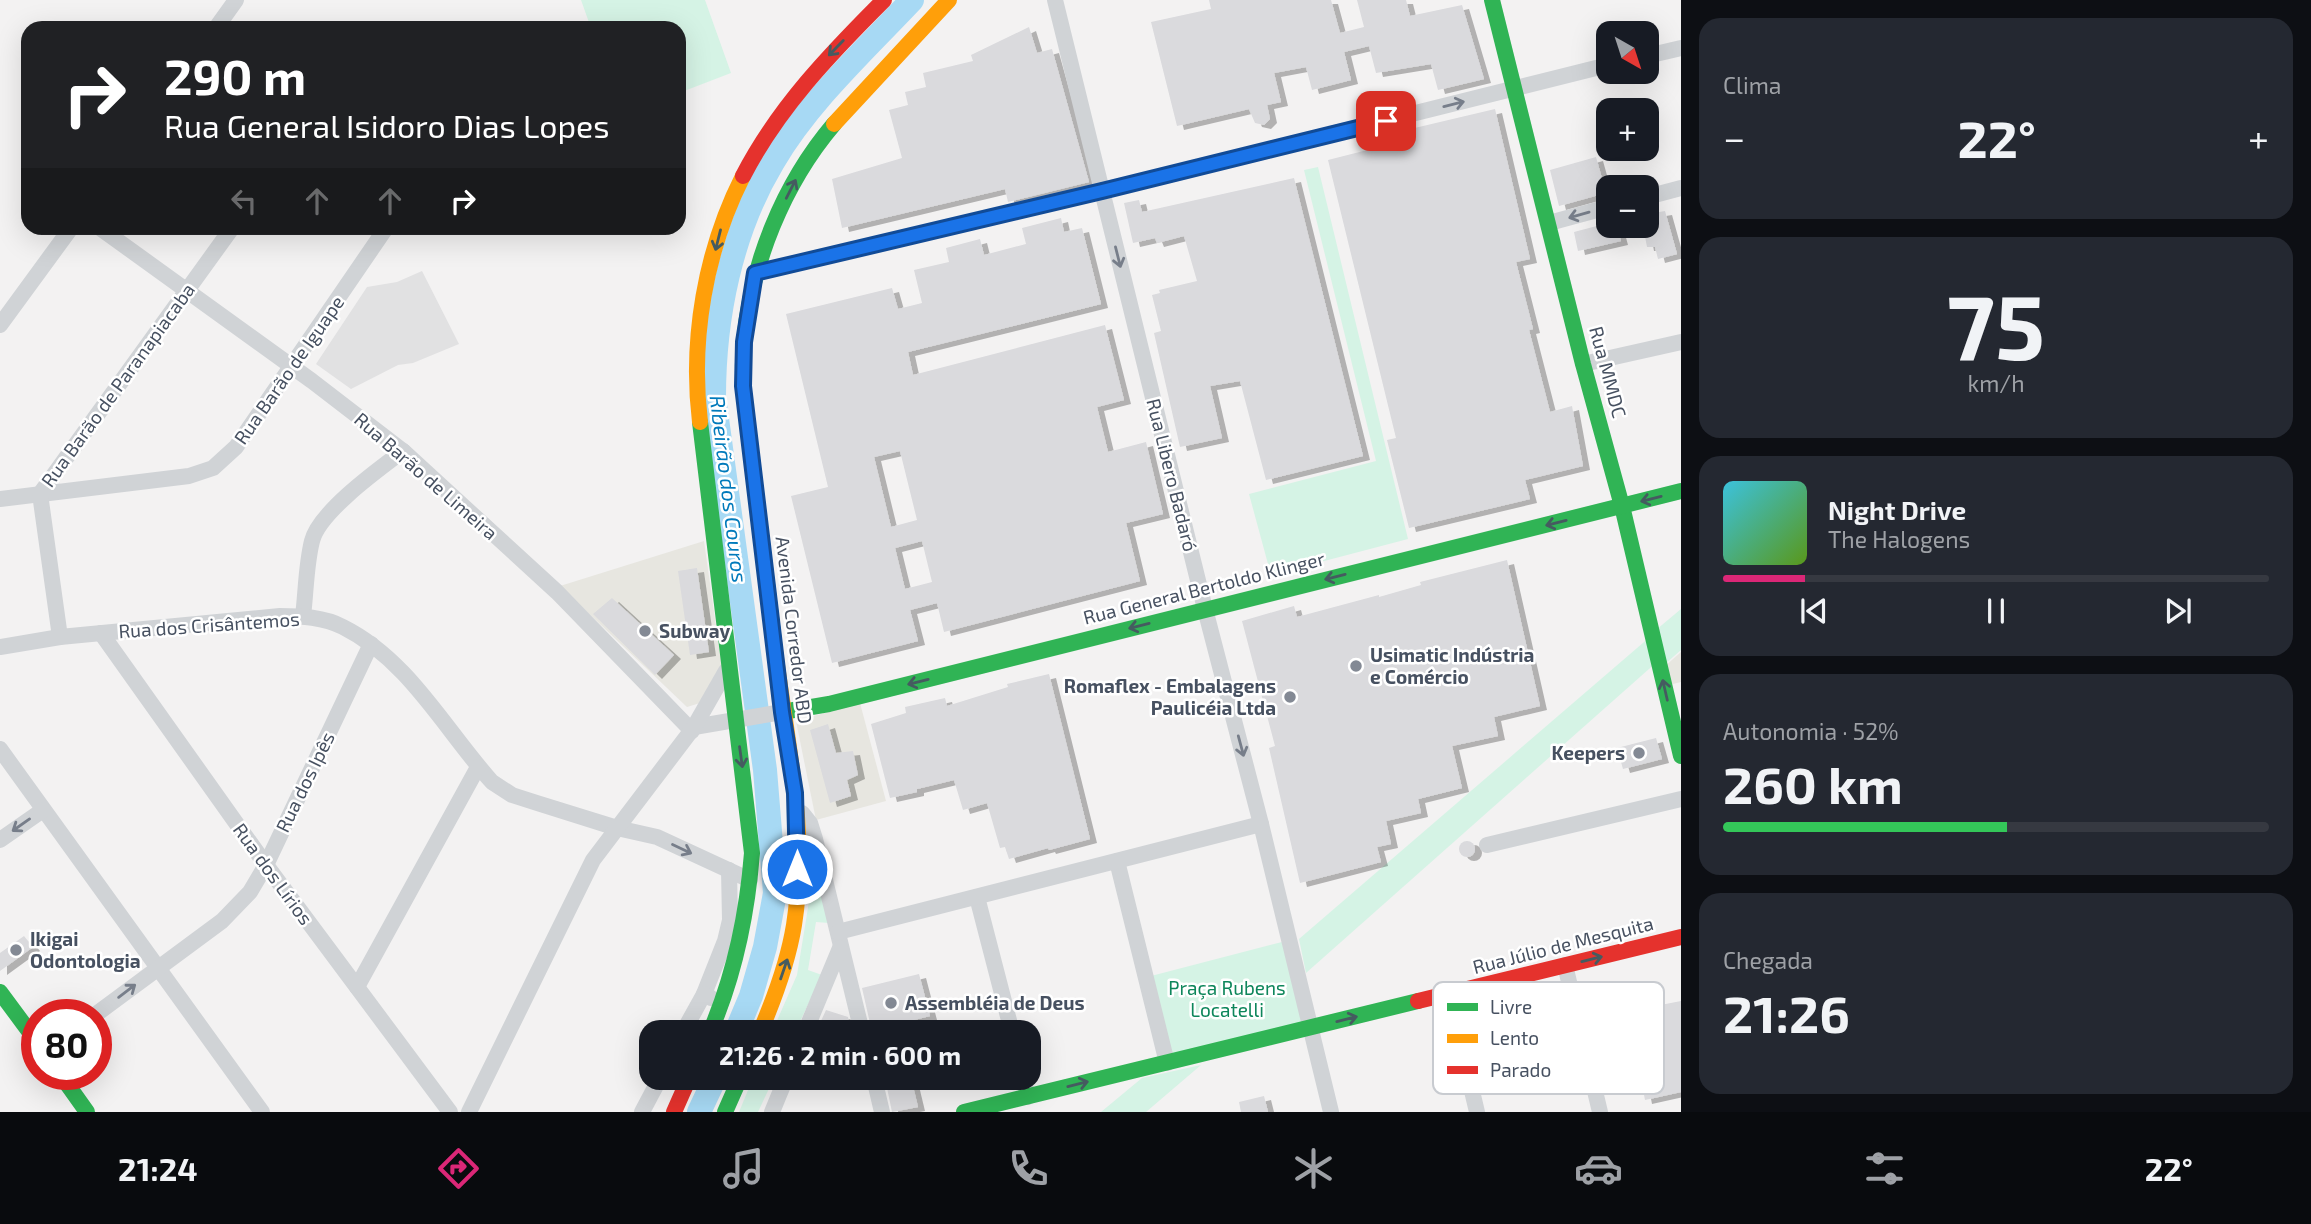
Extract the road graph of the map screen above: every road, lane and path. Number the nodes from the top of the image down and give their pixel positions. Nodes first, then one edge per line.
1 (236, 0) edge
2 (884, 0) edge
3 (949, 0) edge
4 (1055, 0) edge
5 (1492, 0) edge
6 (221, 21) edge
7 (1681, 48) edge
8 (1659, 53) edge
9 (1596, 68) edge
10 (1514, 89) junction
11 (1681, 188) edge
12 (1102, 191) junction
13 (1659, 194) edge
14 (1596, 210) edge
15 (1549, 223) junction
16 (66, 235) edge
17 (110, 235) edge
18 (227, 235) edge
19 (381, 235) edge
20 (755, 273) junction
21 (186, 291) junction
22 (0, 325) edge
23 (1681, 342) edge
24 (1583, 364) junction
25 (292, 367) junction
26 (404, 452) junction
27 (1681, 491) edge
28 (40, 494) junction
29 (0, 499) edge
30 (1622, 506) junction
31 (1205, 609) junction
32 (303, 616) junction
33 (101, 633) junction
34 (60, 637) junction
35 (371, 645) junction
36 (0, 647) edge
37 (730, 662) junction
38 (778, 713) junction
39 (741, 719) junction
40 (693, 729) junction
41 (0, 749) edge
42 (1681, 756) edge
43 (478, 767) junction
44 (1681, 799) edge
45 (796, 803) junction
46 (43, 810) junction
47 (1261, 824) junction
48 (617, 828) junction
49 (0, 840) edge
50 (1487, 845) dead end
51 (1118, 861) junction
52 (266, 865) junction
53 (729, 870) junction
54 (750, 880) junction
55 (977, 897) junction
56 (1681, 937) edge
57 (839, 940) junction
58 (1565, 965) junction
59 (158, 968) junction
60 (1497, 982) edge
61 (1569, 982) edge
62 (357, 987) junction
63 (0, 992) edge
64 (704, 994) junction
65 (1433, 998) edge
66 (112, 1002) edge
67 (722, 1005) junction
68 (7, 1014) edge
69 (690, 1020) edge
70 (715, 1020) edge
71 (764, 1020) edge
72 (809, 1020) edge
73 (859, 1020) edge
74 (1009, 1020) edge
75 (21, 1027) edge
76 (1311, 1028) junction
77 (1167, 1063) junction
78 (72, 1090) edge
79 (654, 1090) edge
80 (684, 1090) edge
81 (735, 1090) edge
82 (781, 1090) edge
83 (877, 1090) edge
84 (1026, 1090) edge
85 (1474, 1094) edge
86 (1596, 1094) edge
87 (1028, 1097) junction
88 (88, 1112) edge
89 (262, 1112) edge
90 (450, 1112) edge
91 (470, 1112) edge
92 (642, 1112) edge
93 (674, 1112) edge
94 (725, 1112) edge
95 (772, 1112) edge
96 (882, 1112) edge
97 (964, 1112) edge
98 (1331, 1112) edge
99 (1478, 1112) edge
100 (1600, 1112) edge

1 - 6 street
2 -> 37 main road
20 -> 3 main road, Avenida Corredor ABD
4 - 12 street, Rua Libero Badaró
5 - 10 main road, Rua MMDC
7 - 8 street
9 - 10 street
12 -> 10 street
10 - 15 main road, Rua MMDC
11 - 13 street
12 - 20 street
12 -> 31 street, Rua Libero Badaró
14 -> 15 street
15 - 24 main road, Rua MMDC
16 - 22 street
17 - 21 street, Rua Barão de Limeira
18 - 21 street, Rua Barão de Paranapiacaba
19 - 25 street, Rua Barão de Iguape
20 - 38 main road, Avenida Corredor ABD
21 - 25 street, Rua Barão de Limeira
21 - 28 street, Rua Barão de Paranapiacaba
23 - 24 street
24 - 30 main road, Rua MMDC
25 - 26 street, Rua Barão de Limeira
25 - 28 street, Rua Barão de Iguape
26 - 32 street
26 - 40 street, Rua Barão de Limeira
27 -> 30 main road, Rua General Bertoldo Klinger
28 - 29 street, Rua Barão de Iguape
28 - 34 street, Rua Barão de Paranapiacaba
30 -> 31 main road, Rua General Bertoldo Klinger
42 -> 30 main road, Rua MMDC
31 -> 38 main road, Rua General Bertoldo Klinger
31 -> 47 street, Rua Libero Badaró
32 - 33 street, Rua dos Crisântemos
32 - 35 street, Rua dos Crisântemos
33 - 34 street, Rua dos Crisântemos
33 - 52 street, Rua dos Lírios
34 - 36 street, Rua dos Crisântemos
35 - 43 street, Rua dos Crisântemos
35 - 52 street, Rua dos Ipês
37 - 39 main road
37 - 40 street
38 - 39 street, Rua General Bertoldo Klinger
38 - 45 main road, Avenida Corredor ABD
39 - 40 street, Rua General Bertoldo Klinger
39 -> 54 main road
40 - 48 street
41 - 46 street
43 - 48 street, Rua dos Crisântemos
43 - 62 street
44 - 50 street
45 - 57 street
71 -> 45 main road, Avenida Corredor ABD
46 -> 49 street
46 - 59 street
47 - 51 street
47 - 76 street, Rua Libero Badaró
48 -> 53 street, Rua dos Crisântemos
48 - 91 street
51 - 55 street
51 - 77 street
52 - 59 street, Rua dos Ipês
52 - 62 street, Rua dos Lírios
53 - 54 street, Rua dos Crisântemos
53 - 64 street
54 - 67 main road
55 - 57 street
55 - 74 street
58 -> 56 main road, Rua Júlio de Mesquita
57 - 72 street
57 - 73 street
58 - 60 main road, Rua Júlio de Mesquita
58 - 61 street
66 -> 59 street, Rua dos Ipês
59 - 89 street
62 - 90 street, Rua dos Lírios
63 - 68 main road
64 - 67 street
64 - 69 street
76 -> 65 main road, Rua Júlio de Mesquita
67 - 70 main road
68 - 75 main road
76 - 77 main road, Rua Júlio de Mesquita
76 - 98 street, Rua Libero Badaró
87 -> 77 main road, Rua Júlio de Mesquita
78 - 88 main road
79 - 92 street
80 - 93 main road
81 - 94 main road
82 - 95 street
83 - 96 street
84 - 87 street
85 - 99 street
86 - 100 street
87 - 97 main road, Rua Júlio de Mesquita

